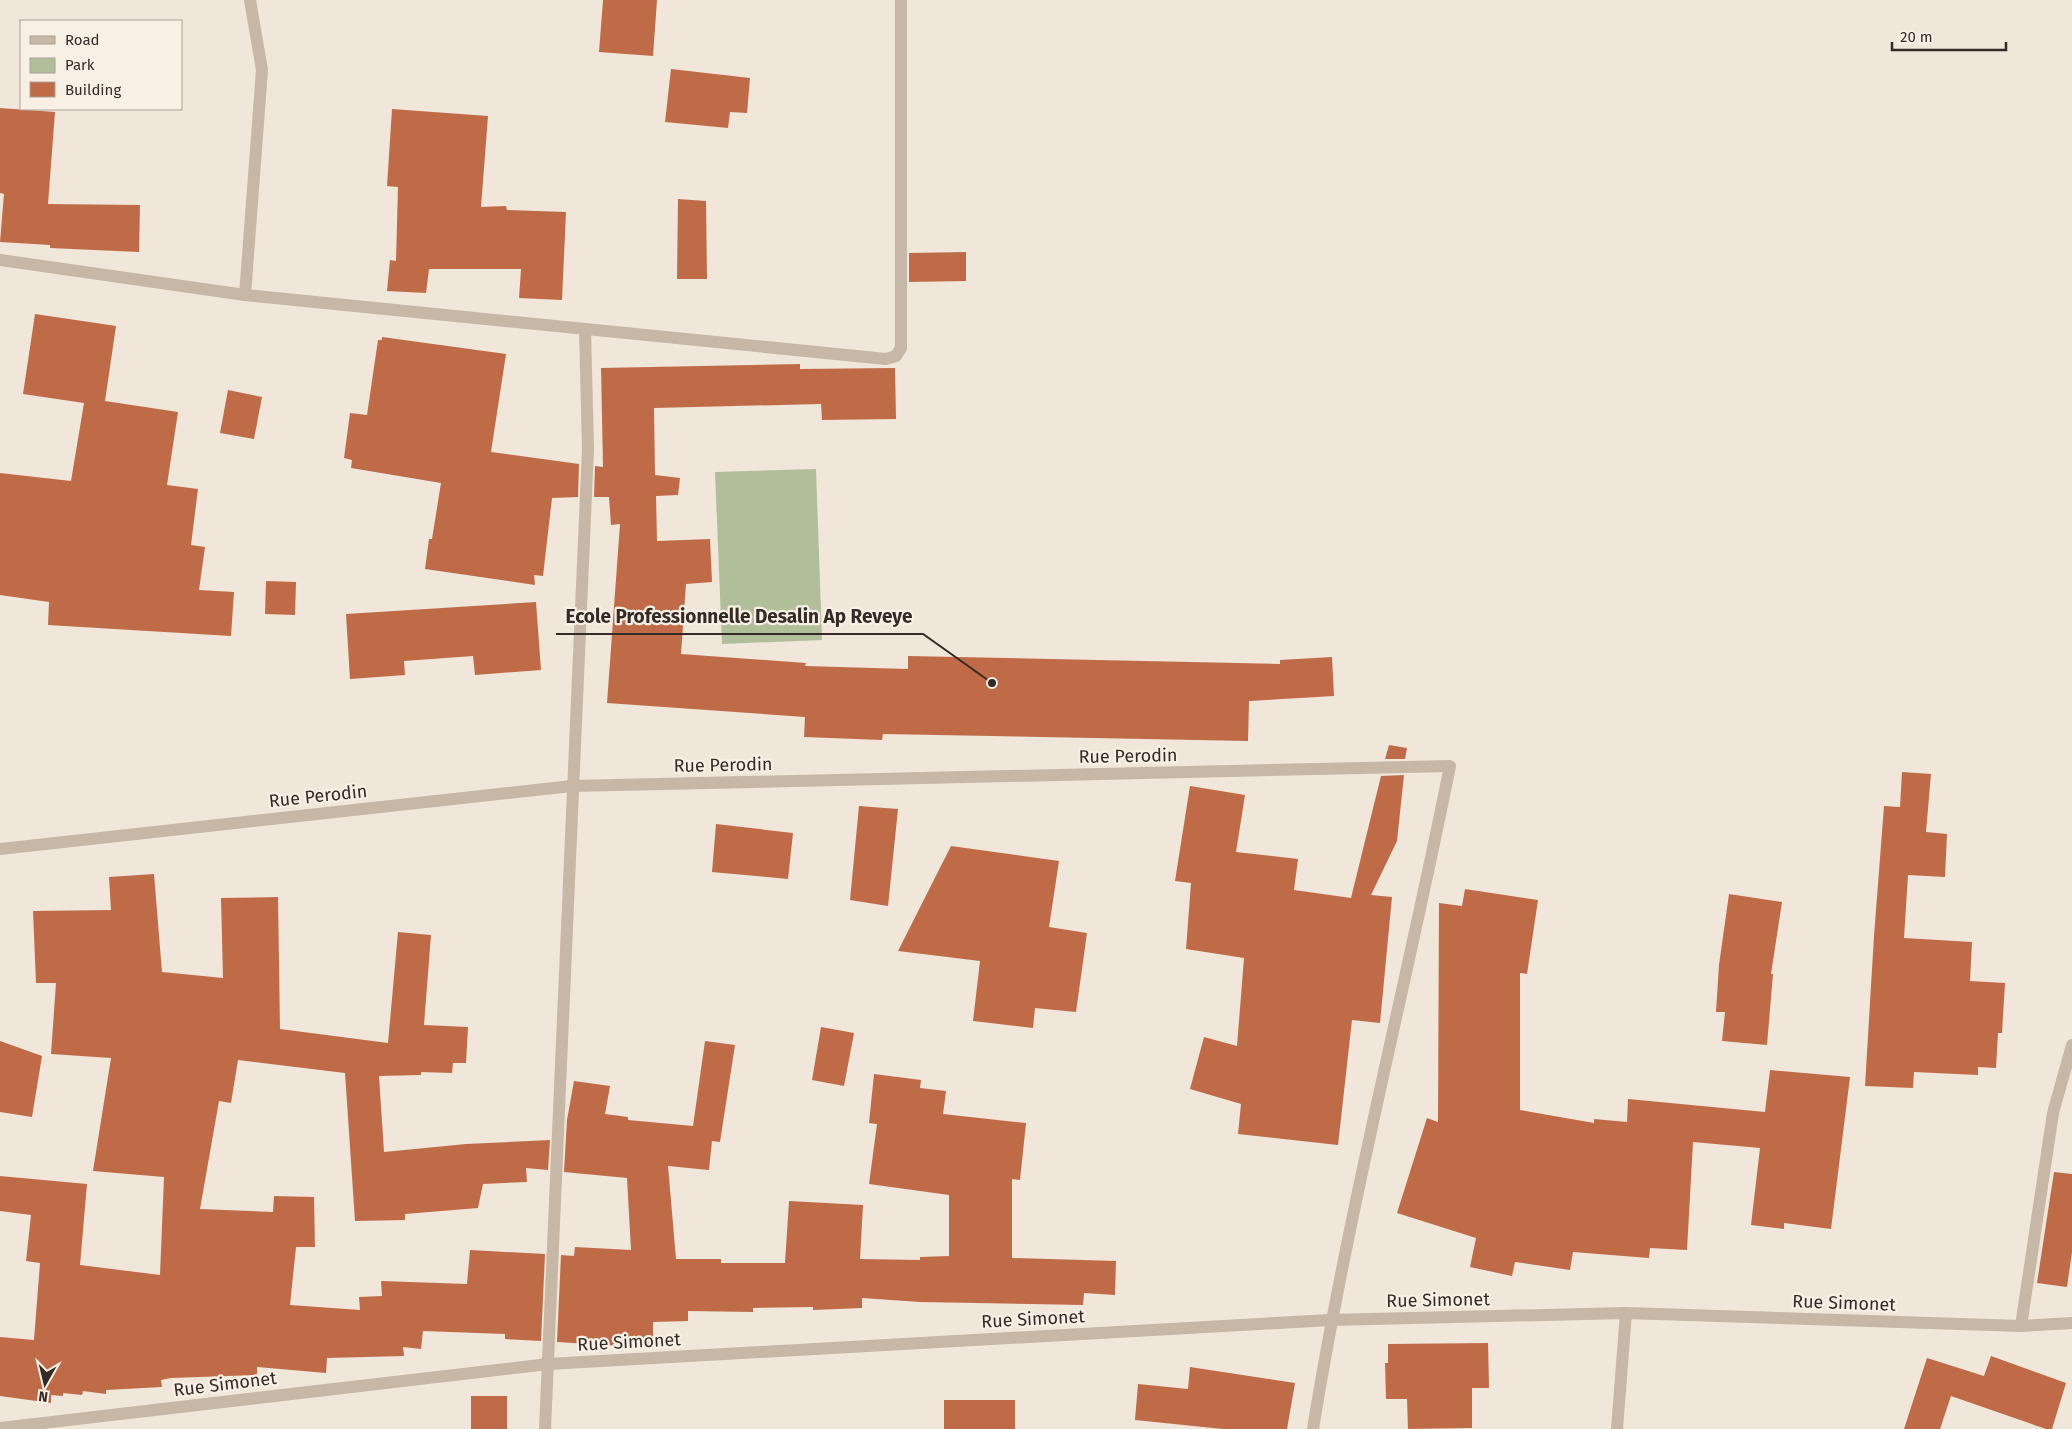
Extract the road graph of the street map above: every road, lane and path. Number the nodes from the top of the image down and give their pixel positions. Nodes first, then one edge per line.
1 (250, 0) edge
2 (901, 0) edge
3 (0, 260) edge
4 (245, 295) junction
5 (585, 330) junction
6 (572, 786) junction
7 (0, 848) edge
8 (2072, 1045) edge
9 (1626, 1313) junction
10 (1330, 1320) junction
11 (2072, 1323) edge
12 (2021, 1326) junction
13 (548, 1364) junction
14 (0, 1428) edge
15 (545, 1429) edge
16 (1313, 1429) edge
17 (1617, 1429) edge

1 - 4 street
2 - 5 street
3 - 4 street
4 - 5 street
5 - 6 street
6 - 7 street, Rue Perodin
6 - 10 street, Rue Perodin
6 - 13 street
8 - 12 street
9 - 10 street, Rue Simonet
9 - 12 street, Rue Simonet
9 - 17 street
10 - 13 street, Rue Simonet
10 - 16 street
11 - 12 street, Rue Simonet
13 - 14 street, Rue Simonet
13 - 15 street

